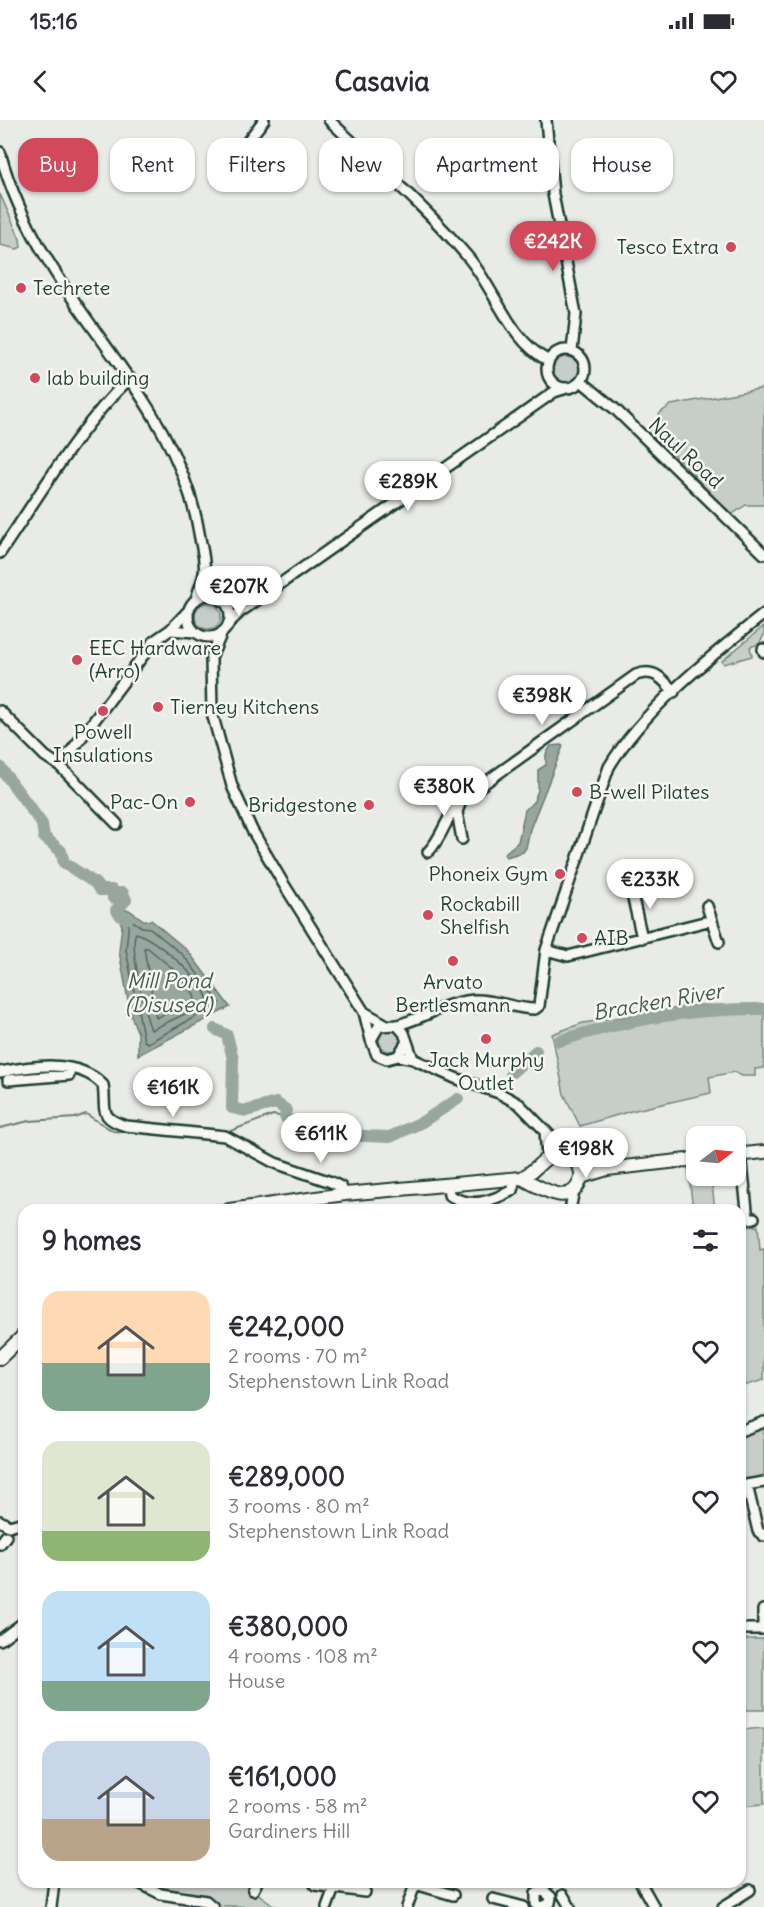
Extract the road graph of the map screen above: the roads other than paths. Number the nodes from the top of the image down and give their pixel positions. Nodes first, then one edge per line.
1 (264, 120) edge
2 (329, 120) edge
3 (546, 120) edge
4 (250, 138) edge
5 (0, 152) edge
6 (3, 175) edge
7 (572, 351) junction
8 (549, 361) junction
9 (130, 378) junction
10 (549, 379) junction
11 (581, 381) junction
12 (567, 388) junction
13 (541, 402) junction
14 (0, 553) edge
15 (764, 554) edge
16 (204, 573) junction
17 (220, 599) junction
18 (196, 600) junction
19 (258, 601) junction
20 (189, 610) junction
21 (764, 614) edge
22 (225, 628) junction
23 (170, 630) junction
24 (198, 634) junction
25 (211, 658) junction
26 (674, 692) junction
27 (0, 711) edge
28 (60, 766) junction
29 (462, 799) junction
30 (117, 824) dead end
31 (462, 839) dead end
32 (428, 852) dead end
33 (631, 890) dead end
34 (707, 906) dead end
35 (712, 920) junction
36 (642, 938) junction
37 (719, 942) dead end
38 (546, 950) junction
39 (364, 1012) junction
40 (413, 1022) junction
41 (385, 1024) junction
42 (397, 1025) junction
43 (371, 1040) junction
44 (406, 1041) junction
45 (398, 1056) junction
46 (413, 1059) junction
47 (70, 1070) junction
48 (0, 1072) edge
49 (8, 1080) dead end
50 (545, 1131) junction
51 (764, 1152) edge
52 (746, 1154) edge
53 (572, 1157) junction
54 (686, 1160) edge
55 (544, 1161) junction
56 (607, 1169) junction
57 (581, 1178) junction
58 (517, 1179) junction
59 (448, 1186) junction
60 (743, 1186) edge
61 (574, 1190) junction
62 (550, 1192) junction
63 (345, 1194) junction
64 (272, 1204) edge
65 (562, 1204) edge
66 (570, 1204) edge
67 (746, 1204) edge
68 (746, 1206) edge
69 (754, 1218) dead end
70 (18, 1341) edge
71 (0, 1358) edge
72 (764, 1422) edge
73 (746, 1429) edge
74 (764, 1482) edge
75 (746, 1485) edge
76 (746, 1495) edge
77 (0, 1521) edge
78 (18, 1524) edge
79 (764, 1536) edge
80 (763, 1610) edge
81 (18, 1626) edge
82 (746, 1629) edge
83 (763, 1629) edge
84 (0, 1640) edge
85 (53, 1888) edge
86 (149, 1888) edge
87 (334, 1888) joint
88 (414, 1888) edge
89 (431, 1888) edge
90 (542, 1888) edge
91 (545, 1888) edge
92 (643, 1888) edge
93 (750, 1890) dead end
94 (365, 1892) dead end
95 (563, 1894) dead end
96 (453, 1895) dead end
97 (493, 1899) dead end
98 (535, 1906) edge
99 (726, 1906) edge
100 (51, 1907) edge
101 (213, 1907) edge
102 (327, 1907) edge
103 (407, 1907) edge
104 (570, 1907) edge
105 (654, 1907) edge

1 - 4 street
2 - 8 street
3 - 7 street
5 - 6 street
6 - 9 street
7 - 8 street
7 - 11 street
8 - 10 street
9 - 14 street
9 - 16 street
10 - 12 street
10 - 13 street
11 - 12 street
11 - 15 street, Naul Road
12 - 13 street
13 - 19 street
16 - 17 street
16 - 18 street
17 - 18 street
17 - 19 street
17 - 22 street
18 - 20 street
19 - 22 street
20 - 23 street
20 - 24 street
21 - 26 street
22 - 24 street
22 - 25 street
23 - 24 street
23 - 28 street
24 - 25 street
25 - 39 street
26 - 29 street
26 - 38 street
27 - 28 street
28 - 30 street
29 - 31 street
29 - 32 street
33 - 36 street
34 - 35 street
35 - 36 street
35 - 37 street
36 - 38 street
38 - 40 street
39 - 41 street
39 - 43 street
40 - 42 street
40 - 44 street
41 - 42 street
41 - 43 street
42 - 44 street
43 - 45 street
44 - 45 street
44 - 46 street
45 - 46 street
46 - 50 street
47 - 48 street
47 - 49 street
47 - 63 street
50 - 53 street
50 - 55 street
51 - 52 main road
53 - 55 main road
53 - 56 main road
53 - 57 main road
54 - 56 main road
55 - 58 main road
55 - 62 main road
56 - 57 main road
57 - 61 main road
58 - 59 main road
58 - 59 street
58 - 62 main road
59 - 63 main road
60 - 67 street
61 - 62 main road
61 - 66 street
62 - 65 street
63 - 64 main road
68 - 69 street
70 - 71 main road
72 - 73 street
74 - 75 street
76 - 79 street
77 - 78 street
80 - 83 street
81 - 84 street
82 - 83 street
85 - 100 street
86 - 101 street
87 - 94 street
87 - 102 street
88 - 103 street
89 - 96 street
90 - 98 street
91 - 98 street
92 - 105 street
93 - 99 street
95 - 104 street
97 - 98 street

